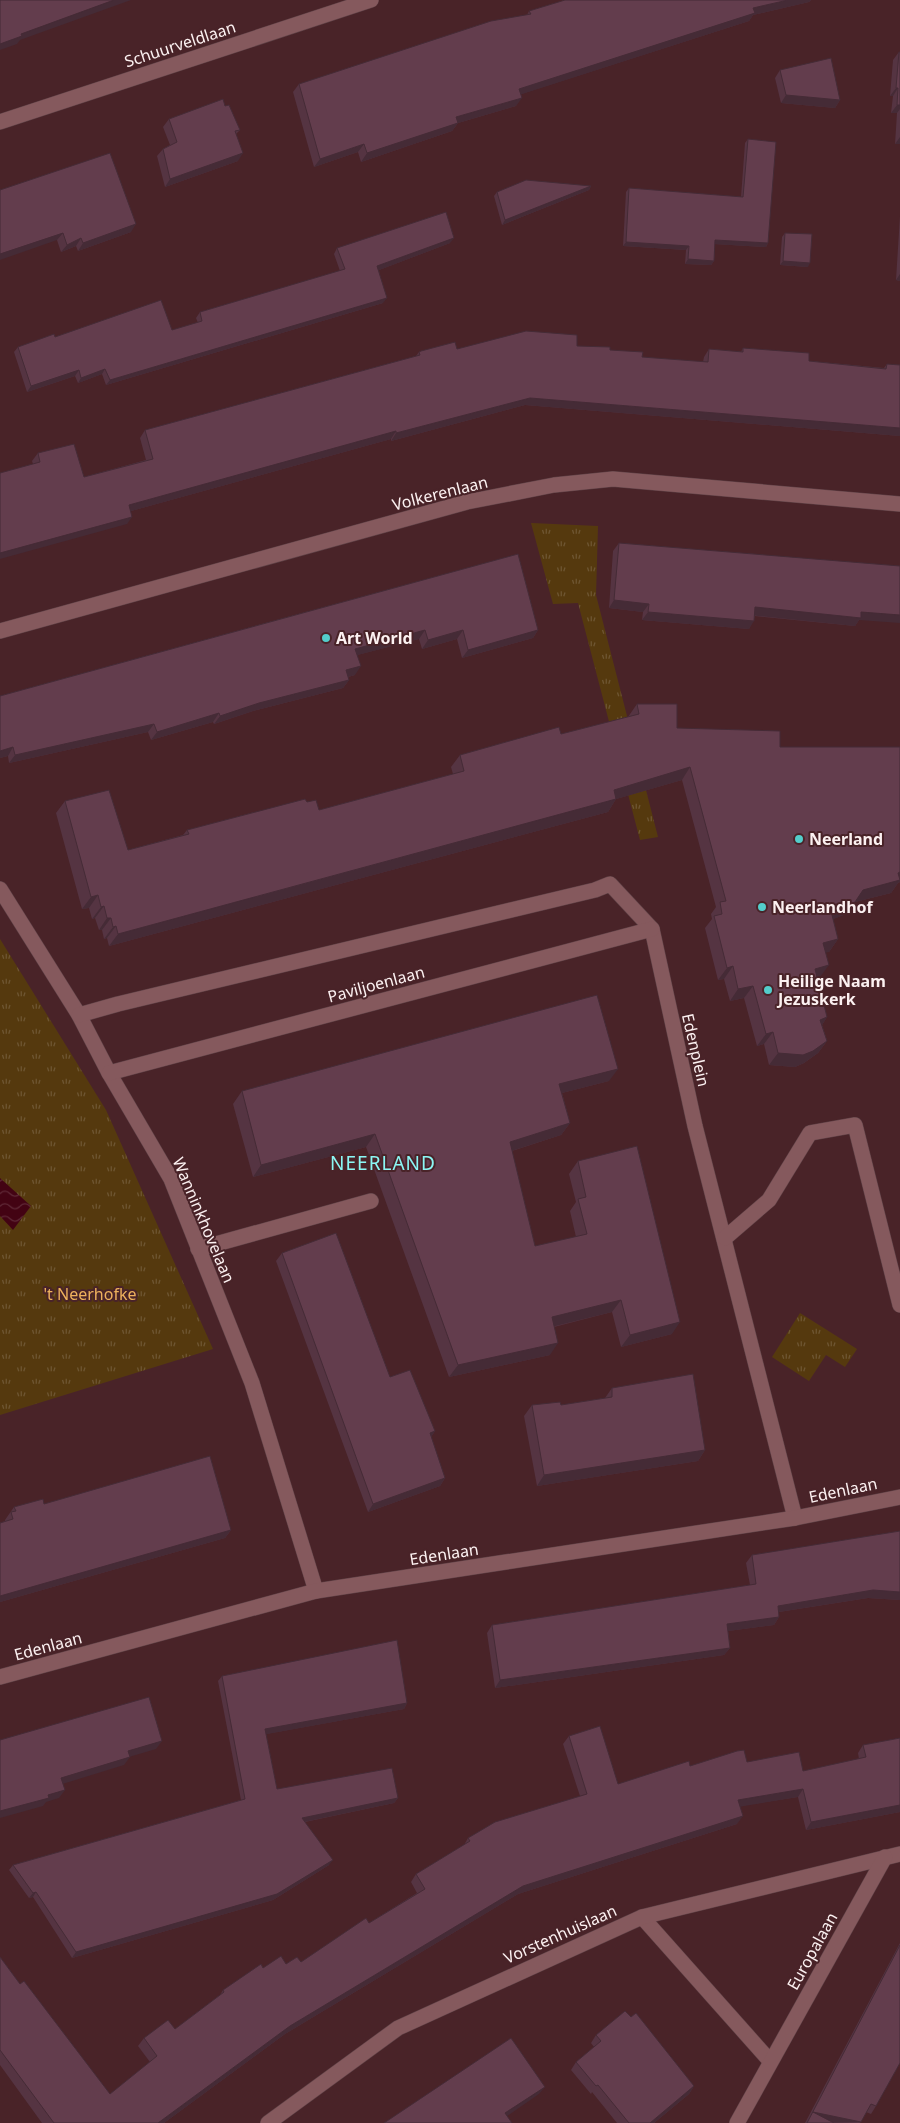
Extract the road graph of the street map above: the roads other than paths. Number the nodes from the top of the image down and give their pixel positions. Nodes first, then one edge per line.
1 (372, 0) edge
2 (0, 122) edge
3 (900, 504) edge
4 (0, 631) edge
5 (0, 889) edge
6 (652, 930) junction
7 (79, 1015) junction
8 (109, 1073) junction
9 (371, 1201) dead end
10 (725, 1238) junction
11 (198, 1249) junction
12 (900, 1305) edge
13 (900, 1497) edge
14 (795, 1518) junction
15 (316, 1591) junction
16 (0, 1678) edge
17 (900, 1854) edge
18 (885, 1857) junction
19 (642, 1917) junction
20 (770, 2061) junction
21 (268, 2123) edge
22 (737, 2123) edge

1 - 2 street, Schuurveldlaan
3 - 4 street, Volkerenlaan
5 - 7 street, Wanninkhovelaan
6 - 7 street
6 - 8 street, Paviljoenlaan
6 - 10 street, Edenplein
7 - 8 street, Wanninkhovelaan
8 - 11 street, Wanninkhovelaan
9 - 11 street
10 - 12 street
10 - 14 street, Edenplein
11 - 15 street, Wanninkhovelaan
13 - 14 street, Edenlaan
14 - 15 street, Edenlaan
15 - 16 street, Edenlaan
17 - 18 street, Vorstenhuislaan
18 - 19 street, Vorstenhuislaan
18 - 20 street, Europalaan
19 - 20 street
19 - 21 street, Vorstenhuislaan
20 - 22 street, Europalaan

